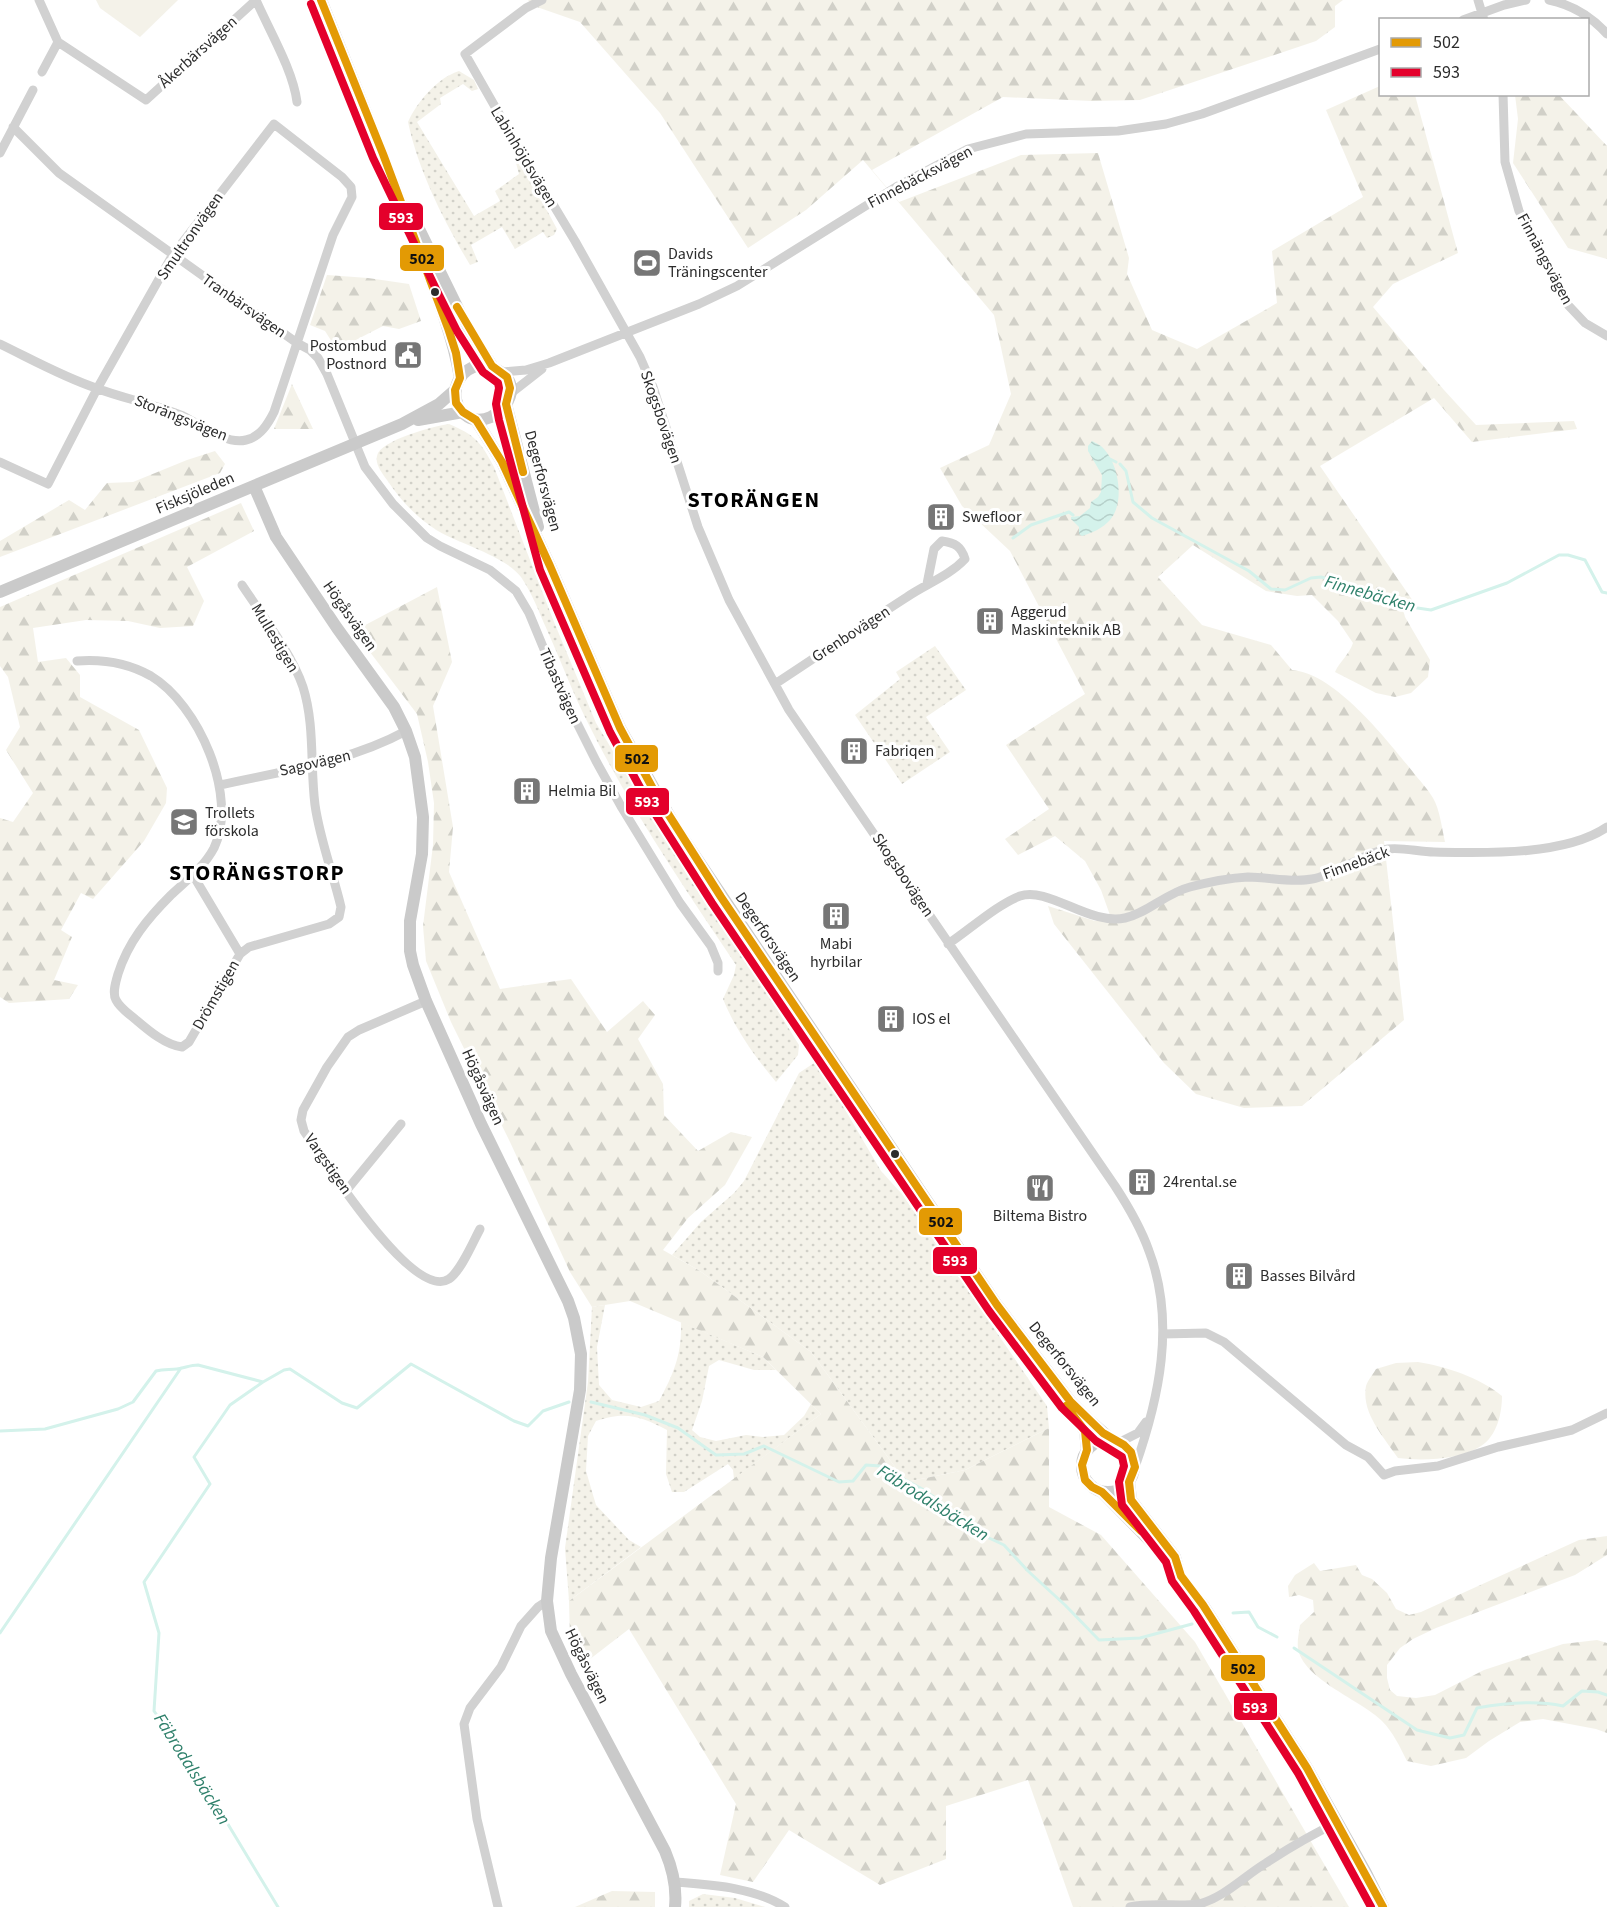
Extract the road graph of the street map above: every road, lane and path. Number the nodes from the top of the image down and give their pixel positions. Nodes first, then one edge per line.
1 (39, 0) edge
2 (256, 0) edge
3 (321, 0) edge
4 (542, 0) edge
5 (1478, 0) edge
6 (1526, 0) edge
7 (1549, 0) edge
8 (524, 4) edge
9 (1483, 16) edge
10 (1607, 34) edge
11 (58, 42) junction
12 (1379, 49) edge
13 (42, 72) dead end
14 (33, 90) dead end
15 (1503, 96) edge
16 (297, 102) dead end
17 (13, 127) junction
18 (0, 153) edge
19 (383, 154) junction
20 (352, 197) joint
21 (172, 256) junction
22 (625, 333) junction
23 (1607, 336) edge
24 (297, 343) junction
25 (0, 344) edge
26 (554, 361) junction
27 (498, 369) junction
28 (457, 384) junction
29 (97, 389) junction
30 (508, 399) junction
31 (463, 412) junction
32 (476, 420) junction
33 (402, 424) junction
34 (355, 445) junction
35 (0, 462) edge
36 (254, 486) junction
37 (550, 566) junction
38 (927, 584) junction
39 (242, 585) dead end
40 (0, 592) edge
41 (76, 661) dead end
42 (775, 684) junction
43 (406, 731) junction
44 (312, 764) junction
45 (220, 785) junction
46 (1607, 827) edge
47 (193, 875) junction
48 (339, 917) joint
49 (948, 944) junction
50 (240, 954) junction
51 (718, 971) dead end
52 (426, 1001) junction
53 (401, 1124) dead end
54 (346, 1191) junction
55 (480, 1229) dead end
56 (998, 1305) junction
57 (1163, 1334) junction
58 (1151, 1412) junction
59 (1607, 1413) edge
60 (1116, 1441) junction
61 (1087, 1450) junction
62 (1135, 1467) junction
63 (1129, 1482) junction
64 (1102, 1492) junction
65 (1181, 1576) junction
66 (547, 1601) junction
67 (1338, 1822) junction
68 (675, 1882) junction
69 (498, 1907) edge
70 (675, 1907) edge
71 (785, 1907) edge
72 (1130, 1907) edge
73 (1383, 1907) edge

1 - 11 street
2 - 11 street, Åkerbärsvägen
2 - 16 street
3 - 19 main road
4 - 8 street
5 - 9 street
6 - 9 street
7 - 10 street
8 - 22 street, Labinhöjdsvägen
11 - 13 street
12 - 22 street, Finnebäcksvägen
14 - 17 street
15 - 23 street, Finnängsvägen
17 - 18 street
17 - 21 street, Tranbärsvägen
19 - 27 main road
19 - 28 main road
20 - 21 street, Smultronvägen
20 - 24 street, Storängsvägen
21 - 24 street, Tranbärsvägen
21 - 29 street, Smultronvägen
22 - 26 street, Finnebäcksvägen
22 - 42 street, Skogsbovägen
24 - 29 street, Storängsvägen
24 - 34 street, Tranbärsvägen
25 - 29 street, Storängsvägen
26 - 27 street, Finnebäcksvägen
26 - 30 street, Finnebäcksvägen
27 - 28 main road
27 - 30 main road
28 - 31 main road
28 - 33 main road, Fisksjöleden
29 - 35 street, Smultronvägen
30 - 32 main road
30 - 37 main road, Degerforsvägen
31 - 32 main road
31 - 33 main road, Fisksjöleden
32 - 37 main road, Degerforsvägen
33 - 34 main road, Fisksjöleden
34 - 36 main road, Fisksjöleden
34 - 51 street, Tibastvägen
36 - 40 main road, Fisksjöleden
36 - 43 main road, Högåsvägen
37 - 56 main road, Degerforsvägen
38 - 38 street, Grenbovägen
38 - 42 street, Grenbovägen
39 - 44 street, Mullestigen
41 - 45 street, Drömstigen
42 - 49 street, Skogsbovägen
43 - 44 street, Sagovägen
43 - 52 main road, Högåsvägen
44 - 45 street, Sagovägen
44 - 48 street, Mullestigen
45 - 47 street, Drömstigen
46 - 49 street, Finnebäck
47 - 50 street, Drömstigen
47 - 50 street, Drömstigen
48 - 50 street, Drömstigen
49 - 57 street, Skogsbovägen
52 - 54 street, Vargstigen
52 - 66 main road, Högåsvägen
53 - 54 street
54 - 55 street, Vargstigen
56 - 60 main road, Degerforsvägen
56 - 61 main road, Degerforsvägen
57 - 58 street, Skogsbovägen
57 - 59 street
58 - 60 street, Skogsbovägen
58 - 62 street, Skogsbovägen
60 - 61 main road
60 - 62 main road
61 - 64 main road
62 - 63 main road
63 - 64 main road
63 - 65 main road
64 - 65 main road
65 - 67 main road
66 - 68 main road, Högåsvägen
66 - 69 street
67 - 72 street
67 - 73 main road
68 - 70 main road
68 - 71 street

